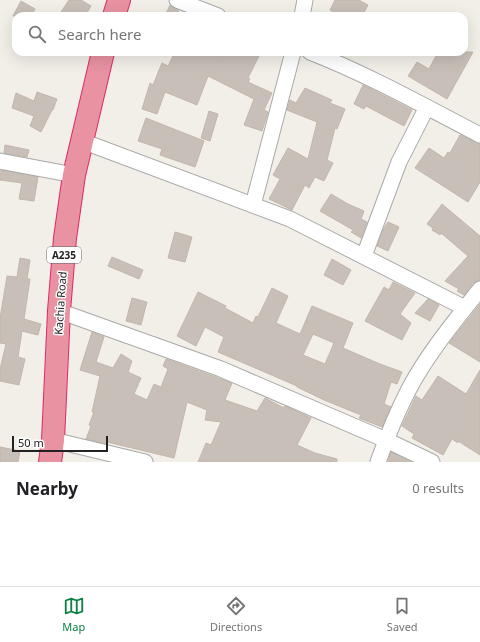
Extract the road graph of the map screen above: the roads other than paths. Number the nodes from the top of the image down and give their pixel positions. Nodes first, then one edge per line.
1 (119, 0) edge
2 (177, 0) edge
3 (305, 0) edge
4 (115, 12) edge
5 (208, 12) edge
6 (303, 12) edge
7 (102, 56) edge
8 (292, 56) edge
9 (321, 56) edge
10 (427, 107) junction
11 (480, 135) edge
12 (82, 141) junction
13 (0, 161) edge
14 (74, 175) junction
15 (253, 205) junction
16 (364, 256) junction
17 (480, 290) edge
18 (465, 308) junction
19 (59, 311) junction
20 (53, 440) junction
21 (386, 440) junction
22 (50, 462) edge
23 (144, 462) edge
24 (378, 462) edge
25 (432, 462) edge

1 - 4 highway
2 - 5 street
3 - 6 street
7 - 12 highway, Kachia Road / A235
8 - 15 street
9 - 10 street
10 - 11 street
10 - 16 street
12 - 14 highway, Kachia Road / A235
12 - 15 street
13 - 14 street
14 - 19 highway, Kachia Road / A235
15 - 16 street
16 - 18 street
17 - 18 street
18 - 21 street
19 - 20 highway, Kachia Road / A235
19 - 21 street
20 - 22 highway, Kachia Road / A235
20 - 23 street
21 - 24 street
21 - 25 street

